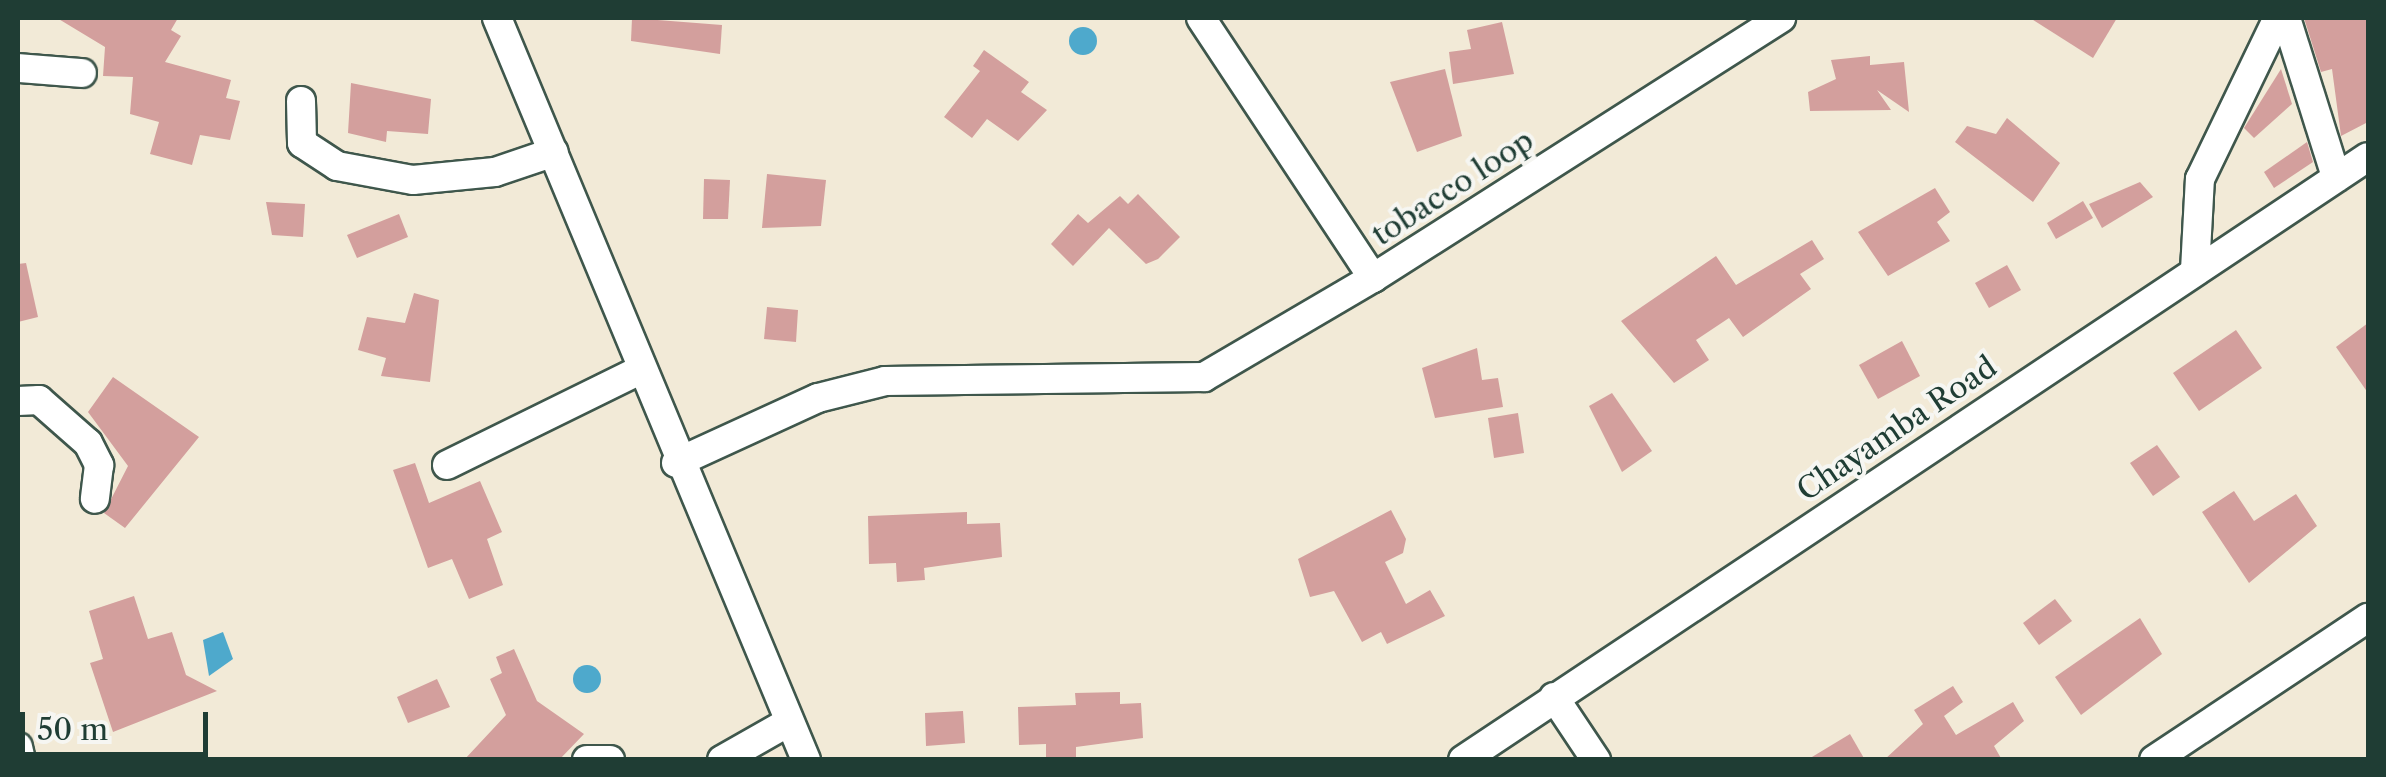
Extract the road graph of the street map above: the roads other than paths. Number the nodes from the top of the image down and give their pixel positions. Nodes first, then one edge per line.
1 (497, 18) edge
2 (1202, 18) edge
3 (1781, 18) edge
4 (2278, 18) edge
5 (2286, 18) edge
6 (18, 68) edge
7 (82, 73) dead end
8 (301, 101) dead end
9 (554, 152) junction
10 (2368, 157) edge
11 (2336, 177) junction
12 (2195, 270) junction
13 (1373, 278) junction
14 (638, 370) junction
15 (18, 401) edge
16 (676, 463) junction
17 (447, 465) dead end
18 (95, 500) dead end
19 (2368, 618) edge
20 (1554, 696) junction
21 (786, 724) junction
22 (18, 747) edge
23 (21, 760) edge
24 (587, 760) edge
25 (610, 760) edge
26 (722, 760) edge
27 (806, 760) edge
28 (1463, 760) edge
29 (1596, 760) edge
30 (2154, 760) edge

1 - 9 street
2 - 13 street, tobacco loop
3 - 13 street, tobacco loop
4 - 12 street
5 - 11 street
6 - 7 street
8 - 9 street
9 - 14 street
10 - 11 street, Chayamba Road
11 - 12 street, Chayamba Road
12 - 20 street, Chayamba Road
13 - 16 street
14 - 16 street
14 - 17 street
15 - 18 street
16 - 21 street
19 - 30 street
20 - 28 street, Chayamba Road
20 - 29 street
21 - 26 street
21 - 27 street
22 - 23 street
24 - 25 street

